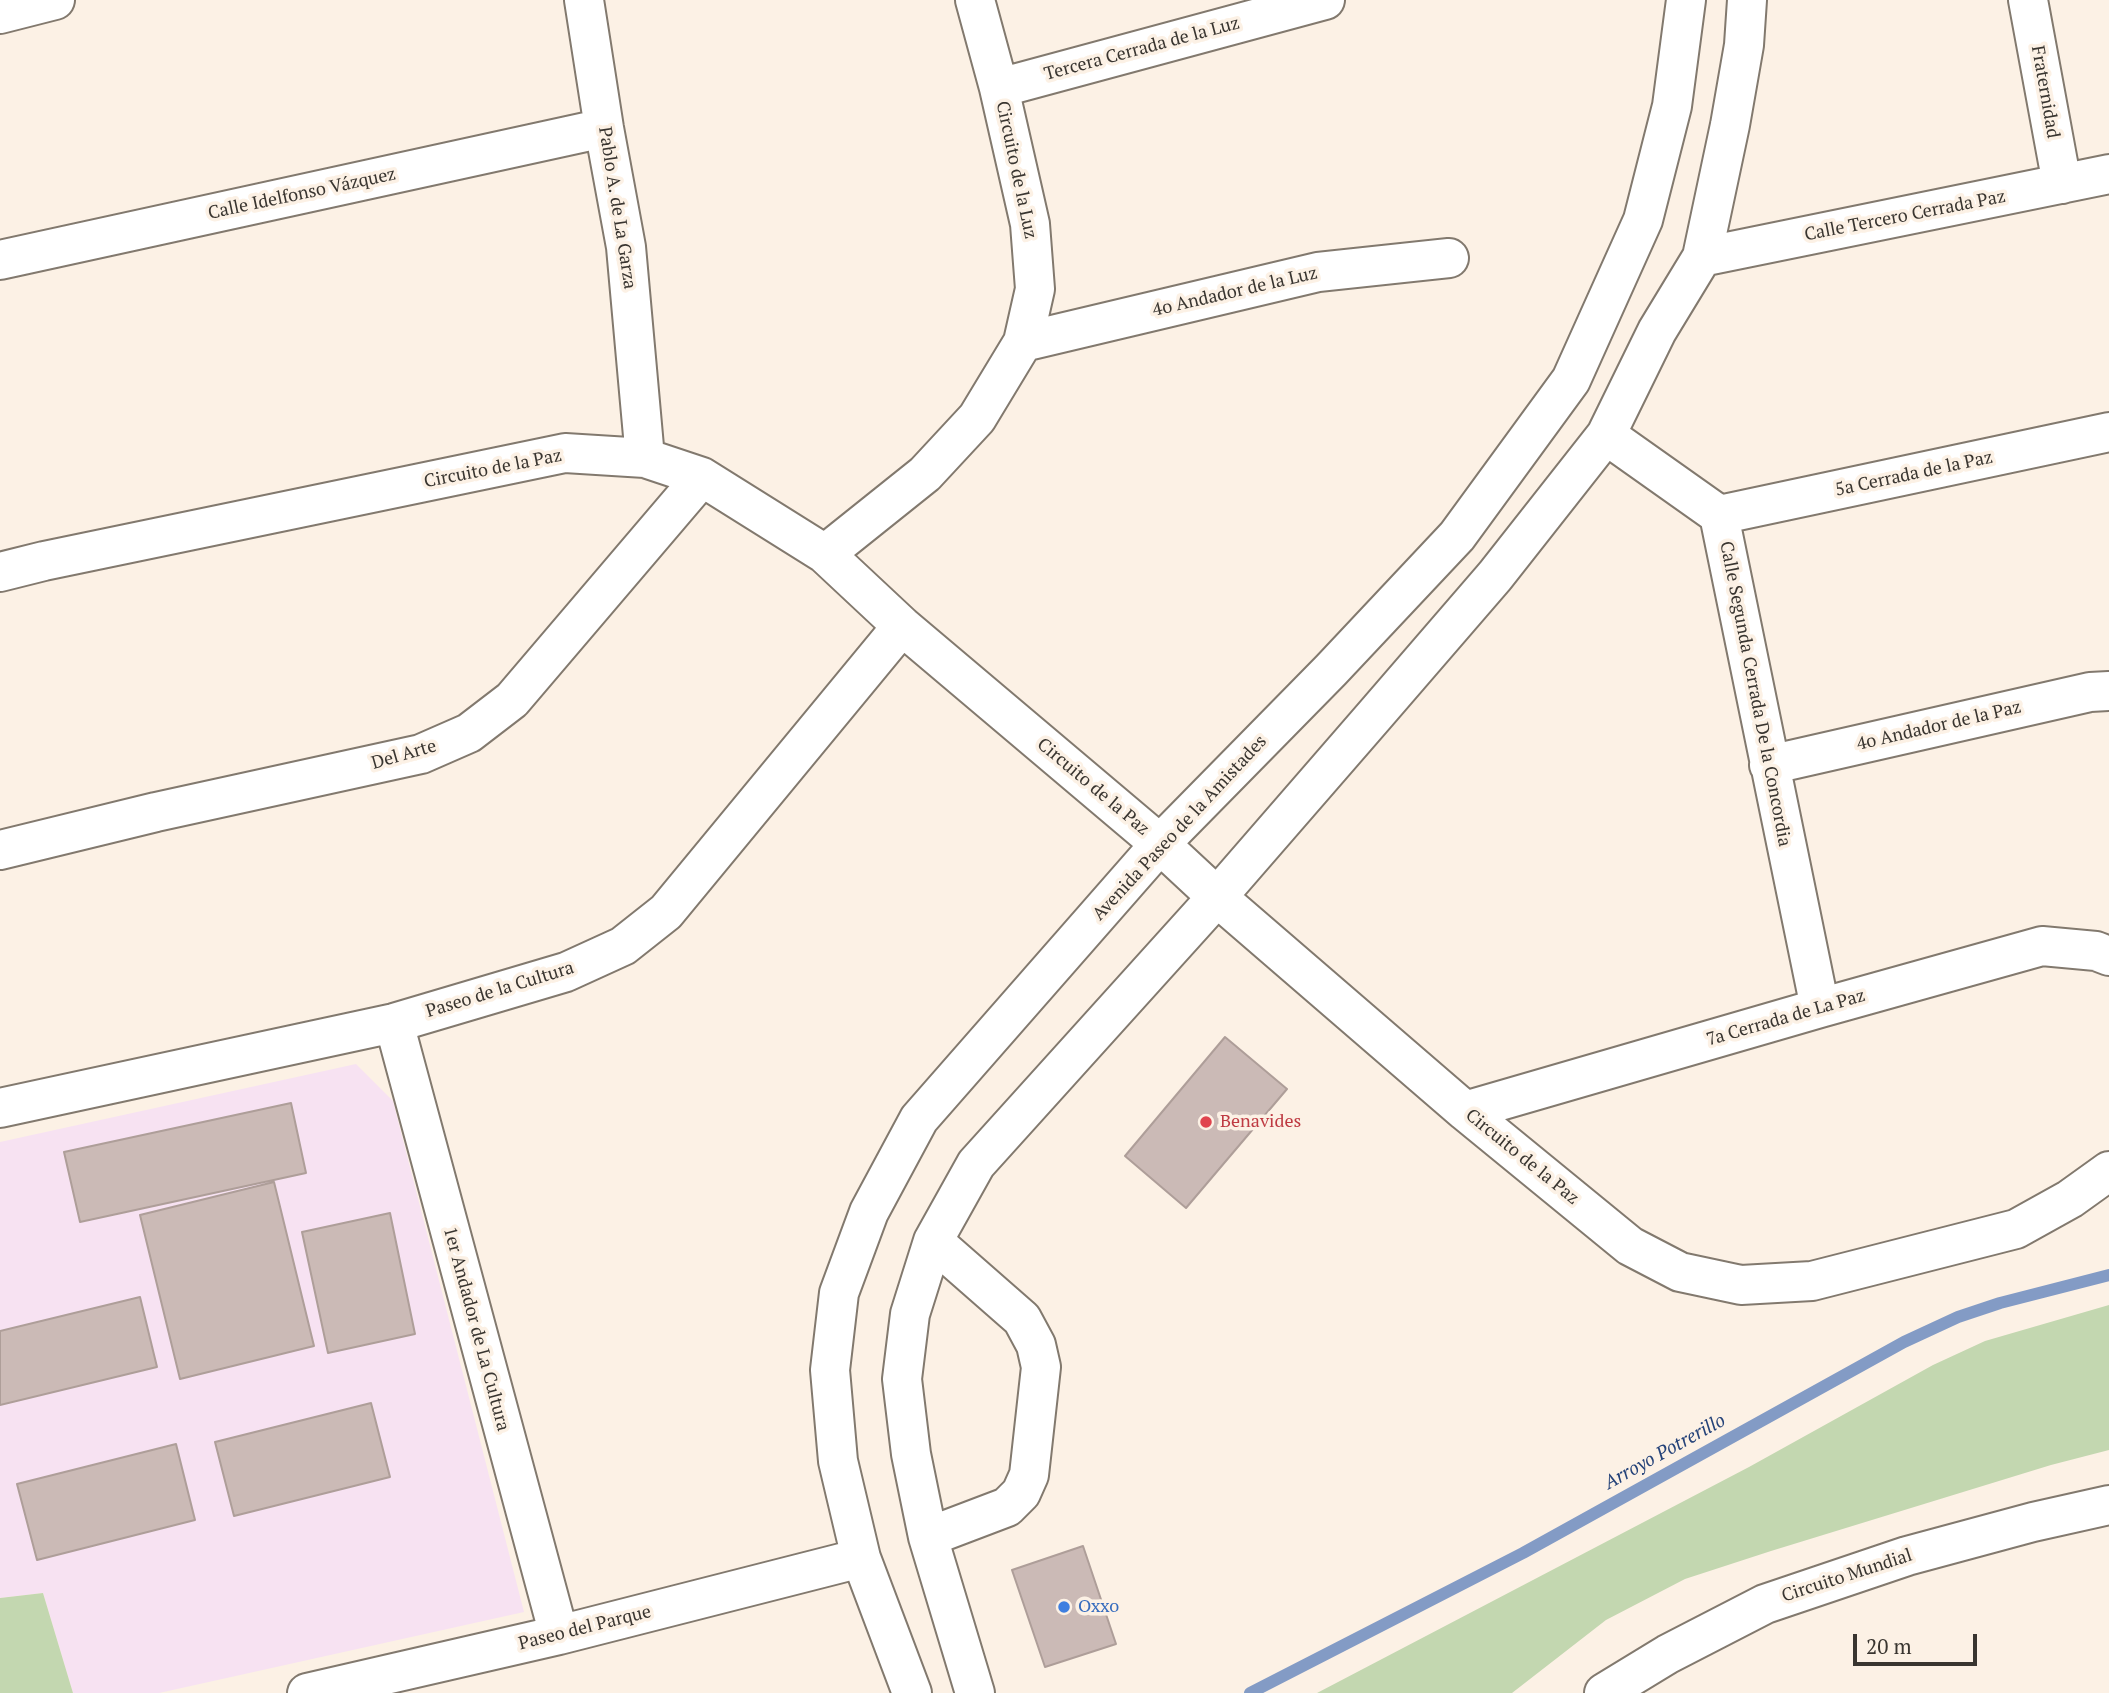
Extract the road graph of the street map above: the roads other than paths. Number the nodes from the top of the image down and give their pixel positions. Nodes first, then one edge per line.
1 (55, 0) edge
2 (584, 0) edge
3 (975, 0) edge
4 (1325, 0) edge
5 (1686, 0) edge
6 (1747, 0) edge
7 (2028, 0) edge
8 (0, 13) edge
9 (999, 88) junction
10 (604, 128) junction
11 (2109, 174) edge
12 (2062, 184) junction
13 (1702, 257) junction
14 (1449, 258) dead end
15 (0, 261) edge
16 (1023, 342) junction
17 (2109, 432) edge
18 (1606, 435) junction
19 (645, 458) junction
20 (702, 477) junction
21 (1719, 515) junction
22 (825, 554) junction
23 (0, 572) edge
24 (902, 626) junction
25 (2109, 691) edge
26 (1769, 765) junction
27 (1160, 844) junction
28 (0, 850) edge
29 (1217, 897) junction
30 (2109, 956) edge
31 (1820, 1007) junction
32 (394, 1023) junction
33 (0, 1108) edge
34 (1465, 1111) junction
35 (2109, 1171) edge
36 (933, 1241) junction
37 (2109, 1506) edge
38 (928, 1537) junction
39 (861, 1558) junction
40 (559, 1636) junction
41 (307, 1693) edge
42 (912, 1693) edge
43 (975, 1693) edge
44 (1604, 1693) edge

1 - 8 street
2 - 10 street, Pablo A. de La Garza
3 - 9 street, Circuito de la Luz
4 - 9 street, Tercera Cerrada de la Luz
5 - 27 street, Avenida Paseo de la Amistades
6 - 13 street
7 - 12 street, Fraternidad
9 - 16 street, Circuito de la Luz
10 - 15 street, Calle Idelfonso Vázquez
10 - 19 street, Pablo A. de La Garza
11 - 12 street, Calle Tercero Cerrada Paz
12 - 13 street, Calle Tercero Cerrada Paz
13 - 18 street
14 - 16 street, 4o Andador de la Luz
16 - 22 street, Circuito de la Luz
17 - 21 street, 5a Cerrada de la Paz
18 - 21 street
18 - 29 street
19 - 20 street, Circuito de la Paz
19 - 23 street, Circuito de la Paz
20 - 22 street, Circuito de la Paz
20 - 28 street, Del Arte
21 - 26 street, Calle Segunda Cerrada De la Concordia
22 - 24 street, Circuito de la Paz
24 - 27 street, Circuito de la Paz
24 - 32 street, Paseo de la Cultura
25 - 26 street, 4o Andador de la Paz
26 - 31 street, Calle Segunda Cerrada De la Concordia
27 - 29 street, Circuito de la Paz
27 - 39 street, Avenida Paseo de la Amistades
29 - 34 street, Circuito de la Paz
29 - 36 street
30 - 31 street, 7a Cerrada de La Paz
31 - 34 street, 7a Cerrada de La Paz
32 - 33 street, Paseo de la Cultura
32 - 40 street, 1er Andador de La Cultura
34 - 35 street, Circuito de la Paz
36 - 38 street
36 - 38 street
37 - 44 street, Circuito Mundial
38 - 43 street
39 - 40 street, Paseo del Parque
39 - 42 street, Avenida Paseo de la Amistades
40 - 41 street, Paseo del Parque

